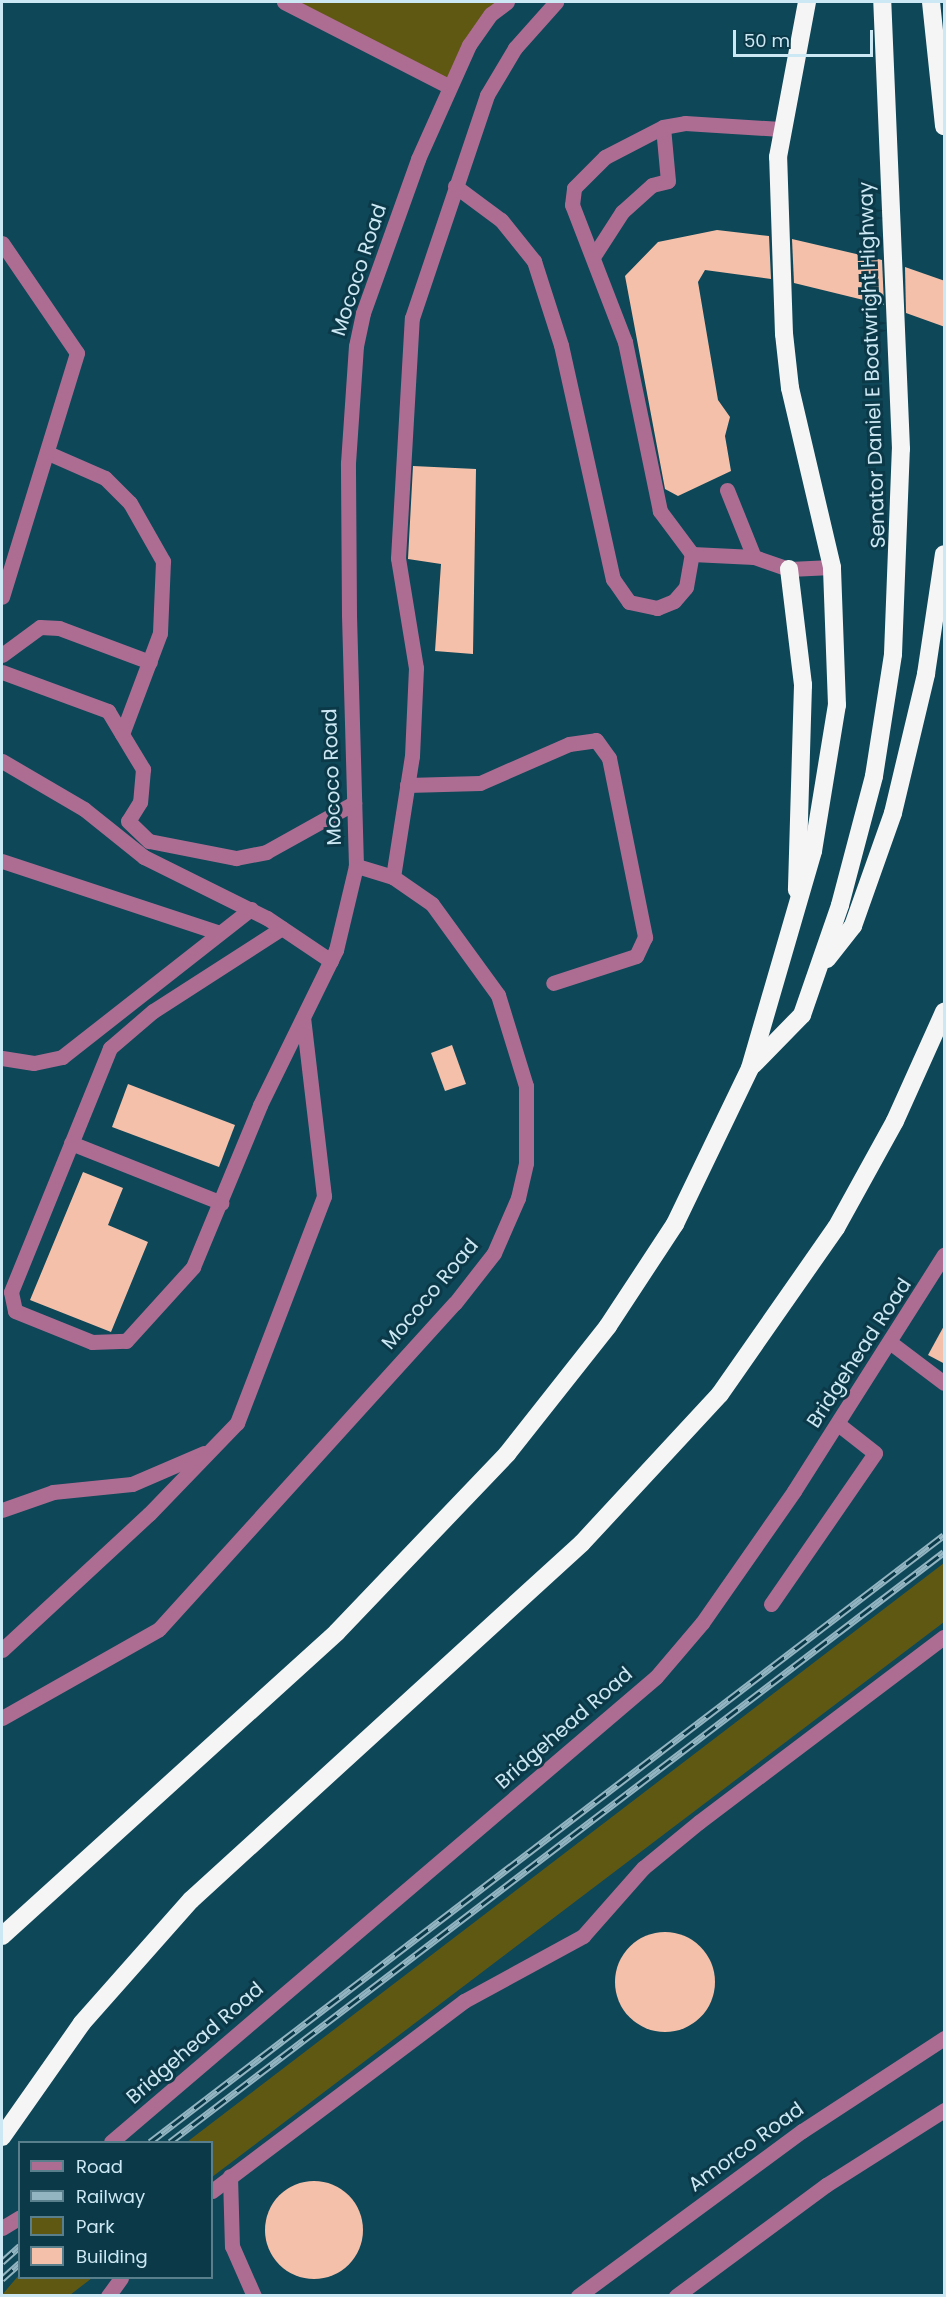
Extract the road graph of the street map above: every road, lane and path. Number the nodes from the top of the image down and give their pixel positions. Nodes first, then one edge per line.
1 (284, 2) edge
2 (507, 2) edge
3 (556, 2) edge
4 (807, 2) edge
5 (882, 2) edge
6 (931, 2) edge
7 (450, 87) junction
8 (945, 126) edge
9 (663, 127) junction
10 (781, 129) junction
11 (455, 186) junction
12 (2, 243) edge
13 (592, 257) junction
14 (48, 453) junction
15 (727, 490) dead end
16 (692, 554) junction
17 (945, 554) edge
18 (754, 557) junction
19 (832, 567) junction
20 (789, 569) junction
21 (2, 597) edge
22 (2, 655) edge
23 (150, 662) junction
24 (2, 672) edge
25 (122, 734) junction
26 (2, 761) edge
27 (407, 785) junction
28 (354, 803) junction
29 (2, 861) edge
30 (356, 866) junction
31 (393, 877) junction
32 (250, 909) junction
33 (797, 913) junction
34 (282, 928) junction
35 (217, 932) junction
36 (331, 960) junction
37 (818, 970) junction
38 (553, 983) dead end
39 (945, 1012) edge
40 (303, 1017) junction
41 (2, 1058) edge
42 (750, 1068) junction
43 (71, 1143) junction
44 (222, 1203) junction
45 (945, 1255) edge
46 (891, 1343) junction
47 (945, 1383) edge
48 (838, 1424) junction
49 (217, 1446) junction
50 (2, 1510) edge
51 (771, 1604) dead end
52 (945, 1637) edge
53 (2, 1650) edge
54 (2, 1718) edge
55 (2, 1936) edge
56 (945, 2038) edge
57 (945, 2110) edge
58 (2, 2137) edge
59 (112, 2141) edge
60 (230, 2176) junction
61 (213, 2190) edge
62 (18, 2218) edge
63 (2, 2229) edge
64 (699, 2278) junction
65 (120, 2279) edge
66 (108, 2295) edge
67 (254, 2295) edge
68 (578, 2295) edge
69 (676, 2295) edge
70 (702, 2295) edge

1 - 7 street
2 - 7 street, Mococo Road
3 - 11 street
4 - 10 highway, Senator Daniel E Boatwright Highway
5 - 37 highway, Senator Daniel E Boatwright Highway
6 - 8 highway
7 - 28 street, Mococo Road
9 - 10 street
9 - 13 street
9 - 13 street
10 - 19 highway, Senator Daniel E Boatwright Highway
11 - 16 street
11 - 27 street
12 - 14 street
13 - 16 street
14 - 21 street
14 - 23 street
15 - 18 street
16 - 18 street
17 - 37 highway, Senator Daniel E Boatwright Highway
18 - 20 street
19 - 20 street
19 - 33 highway, Senator Daniel E Boatwright Highway
20 - 33 highway
22 - 23 street
23 - 25 street
24 - 25 street
25 - 28 street
26 - 32 street
27 - 31 street
27 - 38 street
28 - 30 street, Mococo Road
29 - 35 street
30 - 31 street, Mococo Road
30 - 36 street
31 - 54 street, Mococo Road
32 - 34 street
32 - 35 street
33 - 42 highway, Senator Daniel E Boatwright Highway
34 - 36 street
34 - 43 street
35 - 41 street
36 - 40 street
37 - 42 highway, Senator Daniel E Boatwright Highway
39 - 58 highway
40 - 44 street
40 - 49 street
42 - 55 highway, Senator Daniel E Boatwright Highway
43 - 44 street
43 - 44 street
45 - 46 street, Bridgehead Road
46 - 47 street
46 - 48 street, Bridgehead Road
48 - 51 street
48 - 59 street, Bridgehead Road
49 - 50 street
49 - 53 street
52 - 60 street
56 - 68 street, Amorco Road
57 - 64 street
60 - 61 street
60 - 67 street
62 - 63 street
64 - 69 street
64 - 70 street
65 - 66 street

